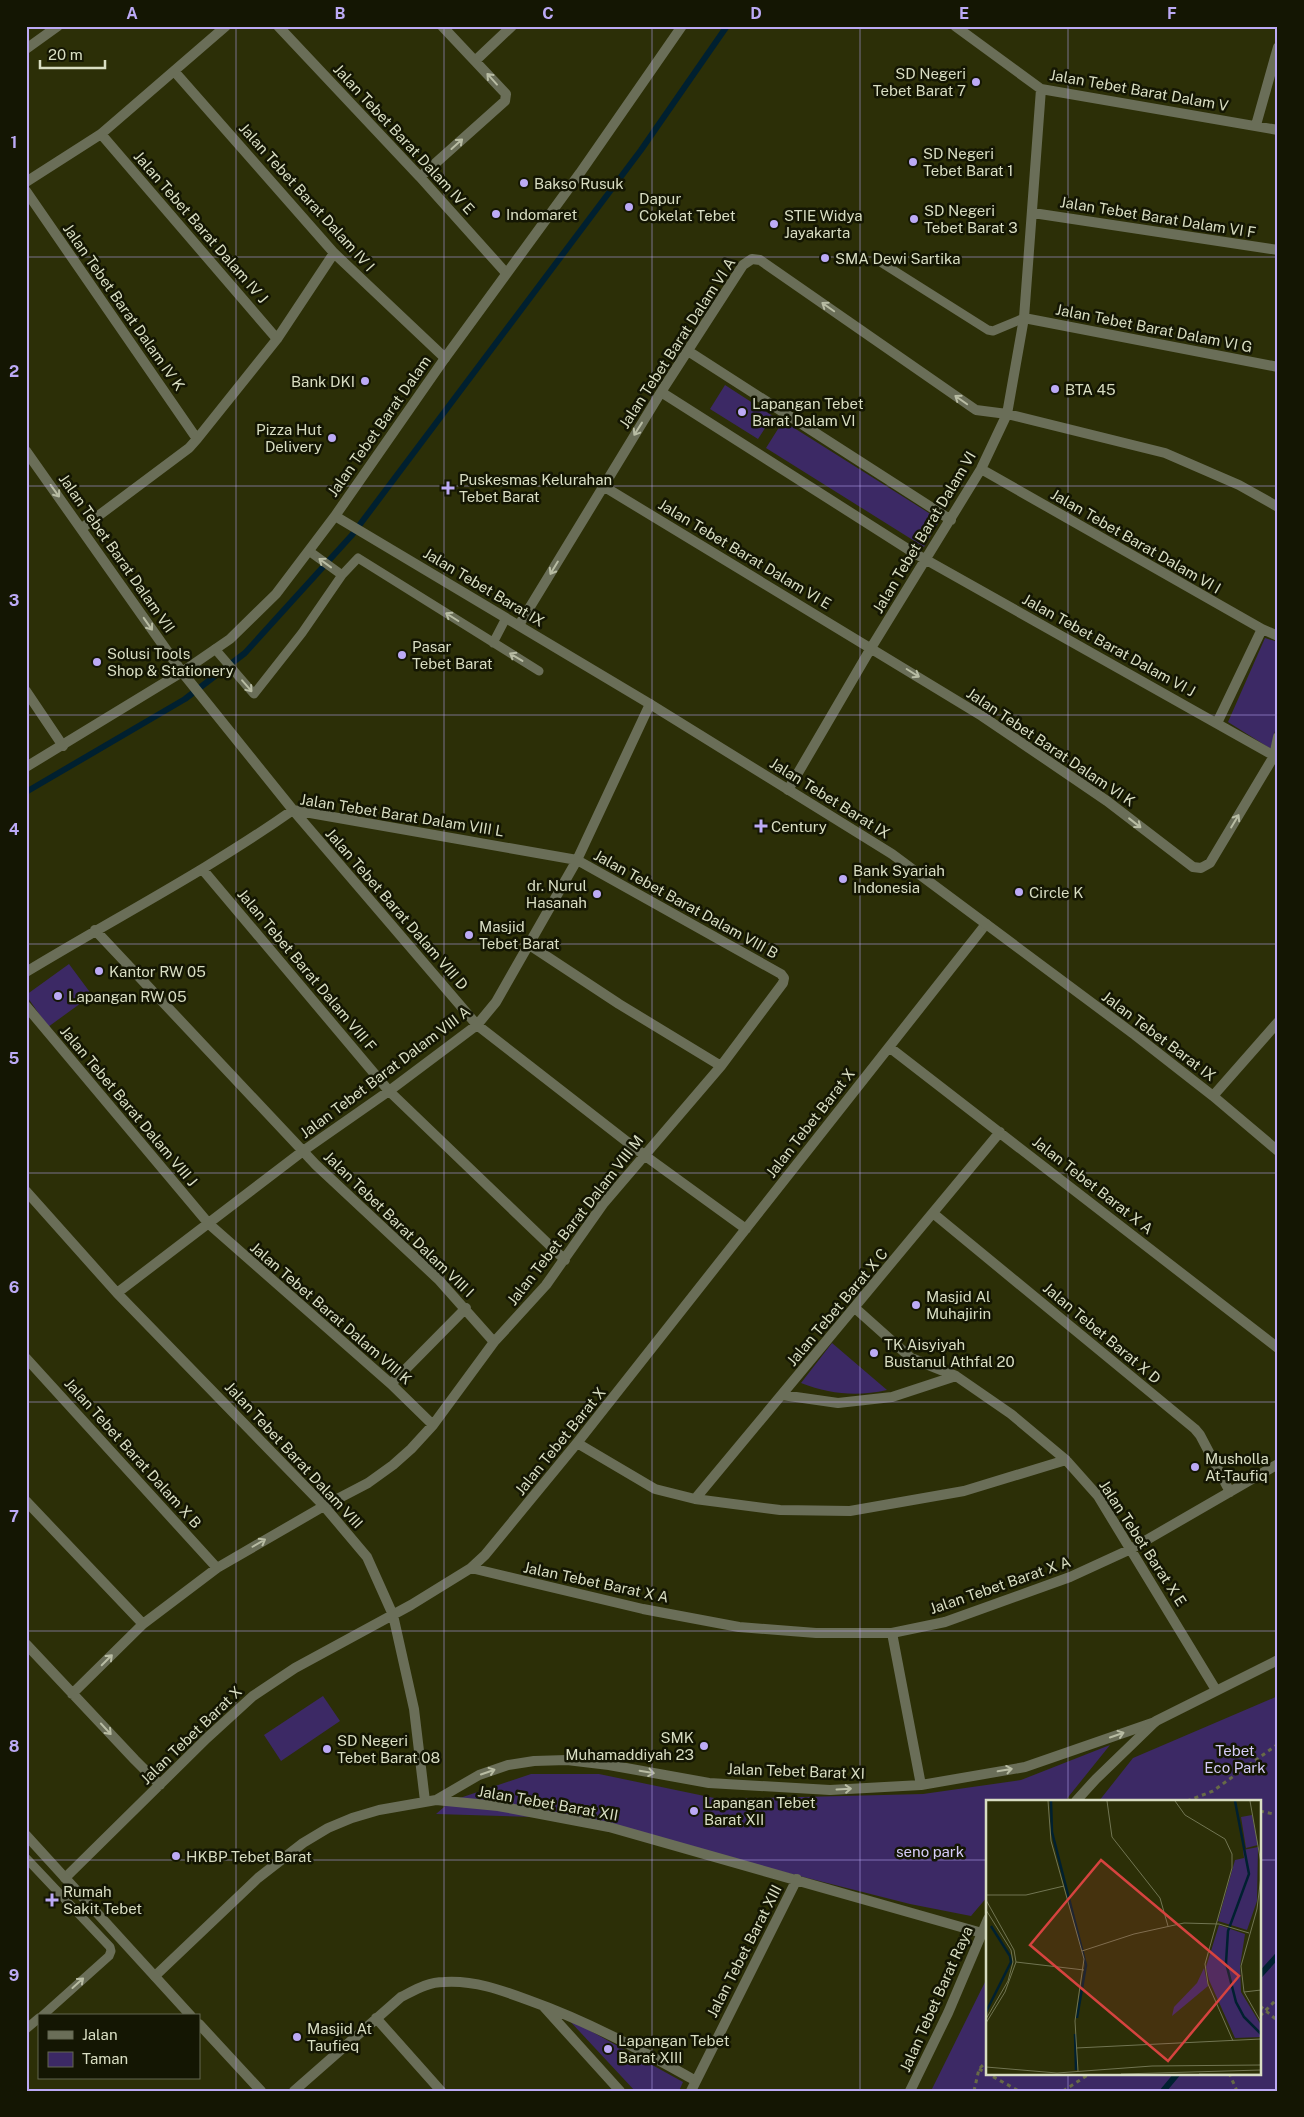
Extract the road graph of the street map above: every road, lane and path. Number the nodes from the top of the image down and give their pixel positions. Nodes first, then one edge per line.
1 (58, 26) edge
2 (226, 26) edge
3 (278, 26) edge
4 (442, 26) edge
5 (512, 26) edge
6 (682, 26) edge
7 (955, 26) edge
8 (1278, 47) edge
9 (26, 49) edge
10 (475, 61) junction
11 (174, 71) junction
12 (1042, 89) junction
13 (1256, 125) junction
14 (1278, 130) edge
15 (101, 134) junction
16 (420, 177) junction
17 (26, 182) edge
18 (26, 191) edge
19 (1034, 213) junction
20 (1278, 250) edge
21 (334, 253) junction
22 (882, 263) dead end
23 (506, 273) junction
24 (1024, 318) junction
25 (277, 339) junction
26 (688, 351) junction
27 (445, 358) junction
28 (1278, 367) edge
29 (661, 392) junction
30 (1007, 414) junction
31 (197, 439) junction
32 (26, 451) edge
33 (981, 470) junction
34 (603, 486) junction
35 (1278, 507) edge
36 (335, 516) junction
37 (951, 520) junction
38 (82, 528) junction
39 (309, 551) junction
40 (926, 560) junction
41 (342, 575) junction
42 (506, 618) junction
43 (519, 625) junction
44 (1262, 629) junction
45 (1278, 636) edge
46 (493, 643) junction
47 (872, 648) junction
48 (215, 649) junction
49 (539, 671) dead end
50 (182, 672) junction
51 (26, 691) edge
52 (650, 704) junction
53 (1216, 723) junction
54 (1278, 737) edge
55 (63, 746) junction
56 (1276, 757) edge
57 (26, 767) edge
58 (788, 790) junction
59 (293, 810) junction
60 (577, 860) junction
61 (203, 870) junction
62 (986, 924) junction
63 (94, 930) junction
64 (528, 944) junction
65 (26, 972) edge
66 (781, 974) joint
67 (26, 1006) edge
68 (1278, 1022) edge
69 (477, 1025) junction
70 (889, 1047) junction
71 (720, 1066) junction
72 (389, 1090) junction
73 (1213, 1096) junction
74 (1000, 1132) junction
75 (1278, 1150) edge
76 (303, 1152) junction
77 (644, 1155) junction
78 (26, 1191) edge
79 (934, 1214) junction
80 (208, 1224) junction
81 (746, 1229) junction
82 (565, 1260) junction
83 (117, 1293) junction
84 (466, 1308) junction
85 (855, 1308) junction
86 (494, 1342) junction
87 (1278, 1348) edge
88 (26, 1358) edge
89 (956, 1376) junction
90 (391, 1384) junction
91 (782, 1396) junction
92 (433, 1425) junction
93 (577, 1443) junction
94 (1066, 1460) junction
95 (1278, 1464) edge
96 (1230, 1492) junction
97 (695, 1499) junction
98 (26, 1501) edge
99 (324, 1506) junction
100 (1131, 1548) junction
101 (217, 1568) junction
102 (471, 1568) junction
103 (393, 1615) junction
104 (143, 1624) junction
105 (892, 1633) junction
106 (26, 1644) edge
107 (1278, 1660) edge
108 (1216, 1690) junction
109 (72, 1694) junction
110 (1156, 1721) junction
111 (1278, 1744) edge
112 (160, 1785) junction
113 (921, 1785) junction
114 (436, 1800) junction
115 (1077, 1800) edge
116 (1190, 1800) edge
117 (425, 1801) junction
118 (1262, 1811) edge
119 (1278, 1815) edge
120 (26, 1836) edge
121 (26, 1858) edge
122 (65, 1878) junction
123 (797, 1880) junction
124 (986, 1924) edge
125 (982, 1932) junction
126 (154, 1976) junction
127 (1278, 1998) edge
128 (542, 2005) junction
129 (1262, 2008) edge
130 (1265, 2010) junction
131 (44, 2014) edge
132 (190, 2014) edge
133 (1262, 2014) edge
134 (376, 2018) junction
135 (38, 2019) edge
136 (1278, 2021) edge
137 (200, 2025) edge
138 (26, 2030) edge
139 (986, 2062) edge
140 (979, 2069) junction
141 (986, 2073) edge
142 (988, 2074) edge
143 (1089, 2074) edge
144 (1229, 2074) edge
145 (696, 2080) junction
146 (260, 2091) edge
147 (294, 2091) edge
148 (441, 2091) edge
149 (620, 2091) edge
150 (691, 2091) edge
151 (910, 2091) edge
152 (974, 2091) edge
153 (1019, 2091) edge
154 (1063, 2091) edge
155 (1237, 2091) edge

1 - 9 street
2 - 11 street
3 - 16 street, Jalan Tebet Barat Dalam IV E
4 - 10 street
5 - 10 street
6 - 23 street, Jalan Tebet Barat Dalam
7 - 12 street, Jalan Tebet Barat Dalam V
8 - 13 street
16 -> 10 street
11 - 15 street
11 - 21 street, Jalan Tebet Barat Dalam IV I
12 - 13 street, Jalan Tebet Barat Dalam V
12 - 19 street, Jalan Tebet Barat Dalam VI
13 - 14 street, Jalan Tebet Barat Dalam V
15 - 17 street
15 - 25 street, Jalan Tebet Barat Dalam IV J
16 - 23 street, Jalan Tebet Barat Dalam IV E
18 - 31 street, Jalan Tebet Barat Dalam IV K
19 - 20 street, Jalan Tebet Barat Dalam VI F
19 - 24 street, Jalan Tebet Barat Dalam VI
21 - 25 street
21 - 27 street, Jalan Tebet Barat Dalam IV I
22 - 24 lane
23 - 27 street, Jalan Tebet Barat Dalam
24 - 28 street, Jalan Tebet Barat Dalam VI G
24 - 30 street, Jalan Tebet Barat Dalam VI
25 - 31 street
26 - 29 street, Jalan Tebet Barat Dalam VI A
30 -> 26 street, Jalan Tebet Barat Dalam VI A
26 - 37 street
27 - 36 street, Jalan Tebet Barat Dalam
29 -> 34 street, Jalan Tebet Barat Dalam VI A
29 - 40 street, Jalan Tebet Barat Dalam VI J
30 - 33 street, Jalan Tebet Barat Dalam VI
30 - 35 street
31 - 38 street
32 -> 38 street, Jalan Tebet Barat Dalam VII
33 - 37 street, Jalan Tebet Barat Dalam VI
33 - 44 street, Jalan Tebet Barat Dalam VI I
34 -> 43 street, Jalan Tebet Barat Dalam VI A
34 - 47 street, Jalan Tebet Barat Dalam VI E
36 - 39 street, Jalan Tebet Barat Dalam
36 - 42 street, Jalan Tebet Barat IX
37 - 40 street, Jalan Tebet Barat Dalam VI
38 -> 50 street, Jalan Tebet Barat Dalam VII
41 -> 39 lane
39 - 48 street, Jalan Tebet Barat Dalam
40 - 47 street, Jalan Tebet Barat Dalam VI
40 - 53 street, Jalan Tebet Barat Dalam VI J
46 -> 41 lane
48 -> 41 lane
42 - 43 street, Jalan Tebet Barat IX
42 - 46 lane
43 - 52 street, Jalan Tebet Barat IX
44 - 45 street, Jalan Tebet Barat Dalam VI I
44 - 53 street
49 -> 46 lane
47 -> 56 street, Jalan Tebet Barat Dalam VI K
47 - 58 street, Jalan Tebet Barat Dalam VI
48 - 50 street, Jalan Tebet Barat Dalam
50 - 55 street, Jalan Tebet Barat Dalam
50 - 59 street, Jalan Tebet Barat Dalam VIII D
51 - 55 street
52 - 58 street, Jalan Tebet Barat IX
52 - 60 street, Jalan Tebet Barat Dalam VIII A
53 - 56 street, Jalan Tebet Barat Dalam VI J
54 - 56 street
55 - 57 street, Jalan Tebet Barat Dalam
58 - 62 street, Jalan Tebet Barat IX
59 - 60 street, Jalan Tebet Barat Dalam VIII L
59 - 61 street, Jalan Tebet Barat Dalam VIII L
59 - 69 street, Jalan Tebet Barat Dalam VIII D
60 - 64 street, Jalan Tebet Barat Dalam VIII A
60 - 66 street, Jalan Tebet Barat Dalam VIII B
61 - 63 street, Jalan Tebet Barat Dalam VIII L
61 - 72 street, Jalan Tebet Barat Dalam VIII F
62 - 70 street, Jalan Tebet Barat X
62 - 73 street, Jalan Tebet Barat IX
63 - 65 street, Jalan Tebet Barat Dalam VIII L
63 - 76 street, Jalan Tebet Barat Dalam VIII I
64 - 69 street, Jalan Tebet Barat Dalam VIII A
64 - 71 street
66 - 71 street, Jalan Tebet Barat Dalam VIII M
67 - 80 street, Jalan Tebet Barat Dalam VIII J
68 - 73 street
69 - 72 street, Jalan Tebet Barat Dalam VIII A
69 - 77 street, Jalan Tebet Barat Dalam VIII D
70 - 74 street, Jalan Tebet Barat X A
70 - 81 street, Jalan Tebet Barat X
71 - 77 street, Jalan Tebet Barat Dalam VIII M
72 - 76 street, Jalan Tebet Barat Dalam VIII A
72 - 82 street, Jalan Tebet Barat Dalam VIII F
73 - 75 street, Jalan Tebet Barat IX
74 - 79 street, Jalan Tebet Barat X C
74 - 87 street, Jalan Tebet Barat X A
76 - 80 street, Jalan Tebet Barat Dalam VIII A
76 - 84 street, Jalan Tebet Barat Dalam VIII I
77 - 81 street, Jalan Tebet Barat Dalam VIII D
77 - 82 street, Jalan Tebet Barat Dalam VIII M
78 - 83 street, Jalan Tebet Barat Dalam VIII
79 - 85 street, Jalan Tebet Barat X C
79 - 96 street, Jalan Tebet Barat X D
80 - 83 street, Jalan Tebet Barat Dalam VIII A
80 - 90 street, Jalan Tebet Barat Dalam VIII K
81 - 93 street, Jalan Tebet Barat X
82 - 86 street, Jalan Tebet Barat Dalam VIII M
83 - 99 street, Jalan Tebet Barat Dalam VIII
84 - 86 street, Jalan Tebet Barat Dalam VIII I
84 - 90 street
85 - 89 street, Jalan Tebet Barat X E
85 - 91 street, Jalan Tebet Barat X C
86 - 92 street, Jalan Tebet Barat Dalam VIII M
88 - 101 street, Jalan Tebet Barat Dalam X B
89 - 91 street
89 - 94 street, Jalan Tebet Barat X E
90 - 92 street, Jalan Tebet Barat Dalam VIII K
91 - 97 street, Jalan Tebet Barat X C
92 - 99 street, Jalan Tebet Barat Dalam VIII M
93 - 97 street
93 - 102 street, Jalan Tebet Barat X
94 - 97 street
94 - 100 street, Jalan Tebet Barat X E
95 - 96 street, Jalan Tebet Barat X A
96 - 100 street, Jalan Tebet Barat X A
98 - 104 street
101 -> 99 street, Jalan Tebet Barat Dalam VIII M
99 - 103 street, Jalan Tebet Barat Dalam VIII
100 - 105 street, Jalan Tebet Barat X A
100 - 108 street, Jalan Tebet Barat X E
101 - 104 street, Jalan Tebet Barat Dalam VIII M
102 - 103 street, Jalan Tebet Barat X
102 - 105 street, Jalan Tebet Barat X A
103 - 112 street, Jalan Tebet Barat X
103 - 117 street, Jalan Tebet Barat Dalam VIII
109 -> 104 street, Jalan Tebet Barat Dalam VIII M
105 - 113 street
106 - 109 street
107 - 108 street
108 - 110 street
109 -> 112 street
113 -> 110 street, Jalan Tebet Barat XI
110 - 115 street
111 - 116 path
112 - 122 street, Jalan Tebet Barat X
114 -> 113 street, Jalan Tebet Barat XI
114 - 117 street, Jalan Tebet Barat XII
114 - 123 street, Jalan Tebet Barat XII
117 - 126 street, Jalan Tebet Barat XII
118 - 119 path
120 - 122 street
131 -> 121 lane
122 - 126 street
123 - 125 street, Jalan Tebet Barat XII
123 - 145 street, Jalan Tebet Barat XIII
124 - 125 street, Jalan Tebet Barat Raya
125 - 151 street, Jalan Tebet Barat Raya
126 - 132 street
127 - 130 path
128 - 134 street
128 - 145 street
128 - 149 street
129 - 130 path
130 - 133 path
130 - 136 path
134 - 147 street
134 - 148 street
135 - 138 lane
137 - 146 street
139 - 140 path
140 - 141 path
140 - 152 path
142 - 153 path
143 - 154 path
144 - 155 path
145 - 150 street, Jalan Tebet Barat XIII

